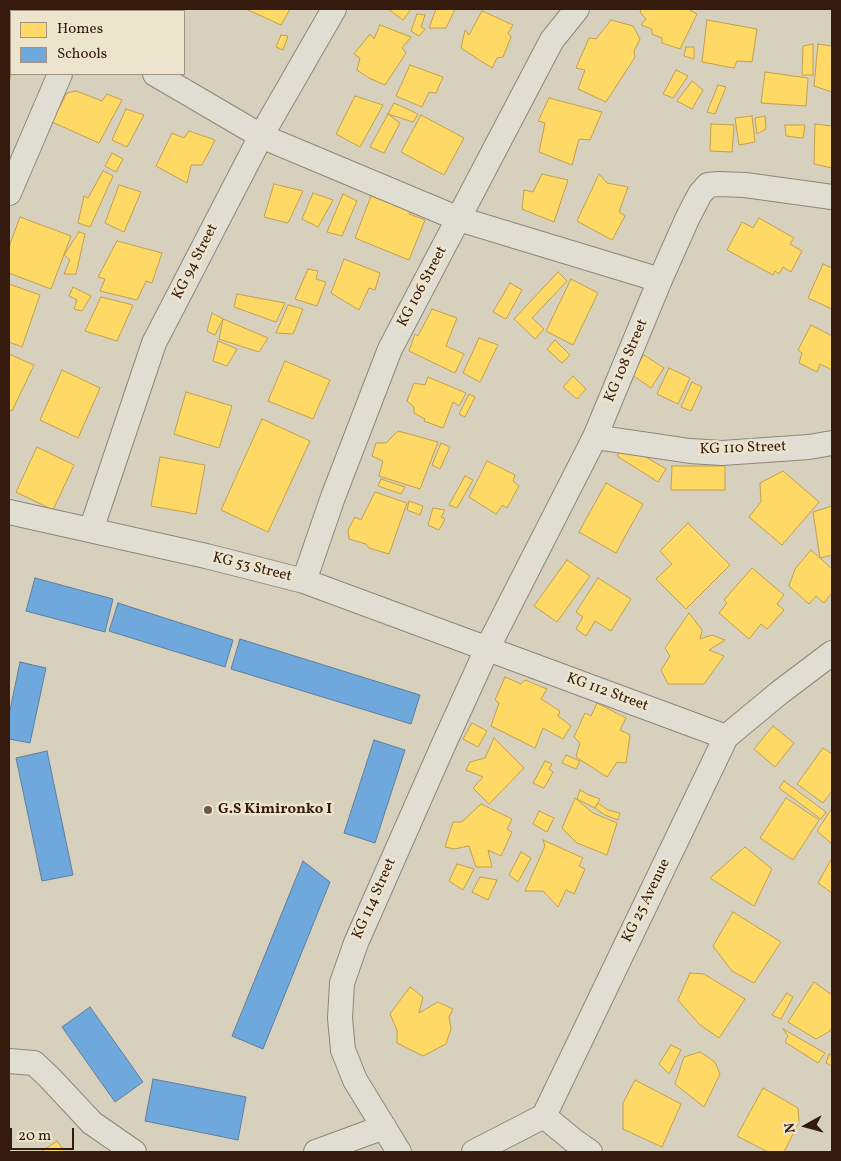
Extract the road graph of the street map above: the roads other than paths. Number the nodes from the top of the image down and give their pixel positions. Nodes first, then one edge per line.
1 (334, 9) edge
2 (577, 9) edge
3 (60, 75) edge
4 (157, 75) edge
5 (261, 136) junction
6 (9, 192) edge
7 (832, 197) edge
8 (459, 218) junction
9 (660, 280) junction
10 (595, 437) junction
11 (832, 443) edge
12 (9, 512) edge
13 (91, 530) junction
14 (304, 581) junction
15 (488, 649) junction
16 (832, 653) edge
17 (726, 737) junction
18 (9, 1061) edge
19 (544, 1116) junction
20 (384, 1127) junction
21 (134, 1152) edge
22 (316, 1152) edge
23 (399, 1152) edge
24 (474, 1152) edge
25 (590, 1152) edge

1 - 5 street, KG 94 Street
2 - 8 street, KG 106 Street
3 - 6 street
4 - 5 street
5 - 8 street
5 - 13 street, KG 94 Street
7 - 9 street, KG 108 Street
8 - 9 street
8 - 14 street, KG 106 Street
9 - 10 street, KG 108 Street
10 - 11 street, KG 110 Street
10 - 15 street, KG 108 Street
12 - 13 street, KG 53 Street
13 - 14 street, KG 53 Street
14 - 15 street, KG 53 Street
15 - 17 street, KG 112 Street
15 - 20 street, KG 114 Street
16 - 17 street, KG 25 Avenue
17 - 19 street, KG 25 Avenue
18 - 21 street
19 - 24 street
19 - 25 street
20 - 22 street
20 - 23 street, KG 114 Street

